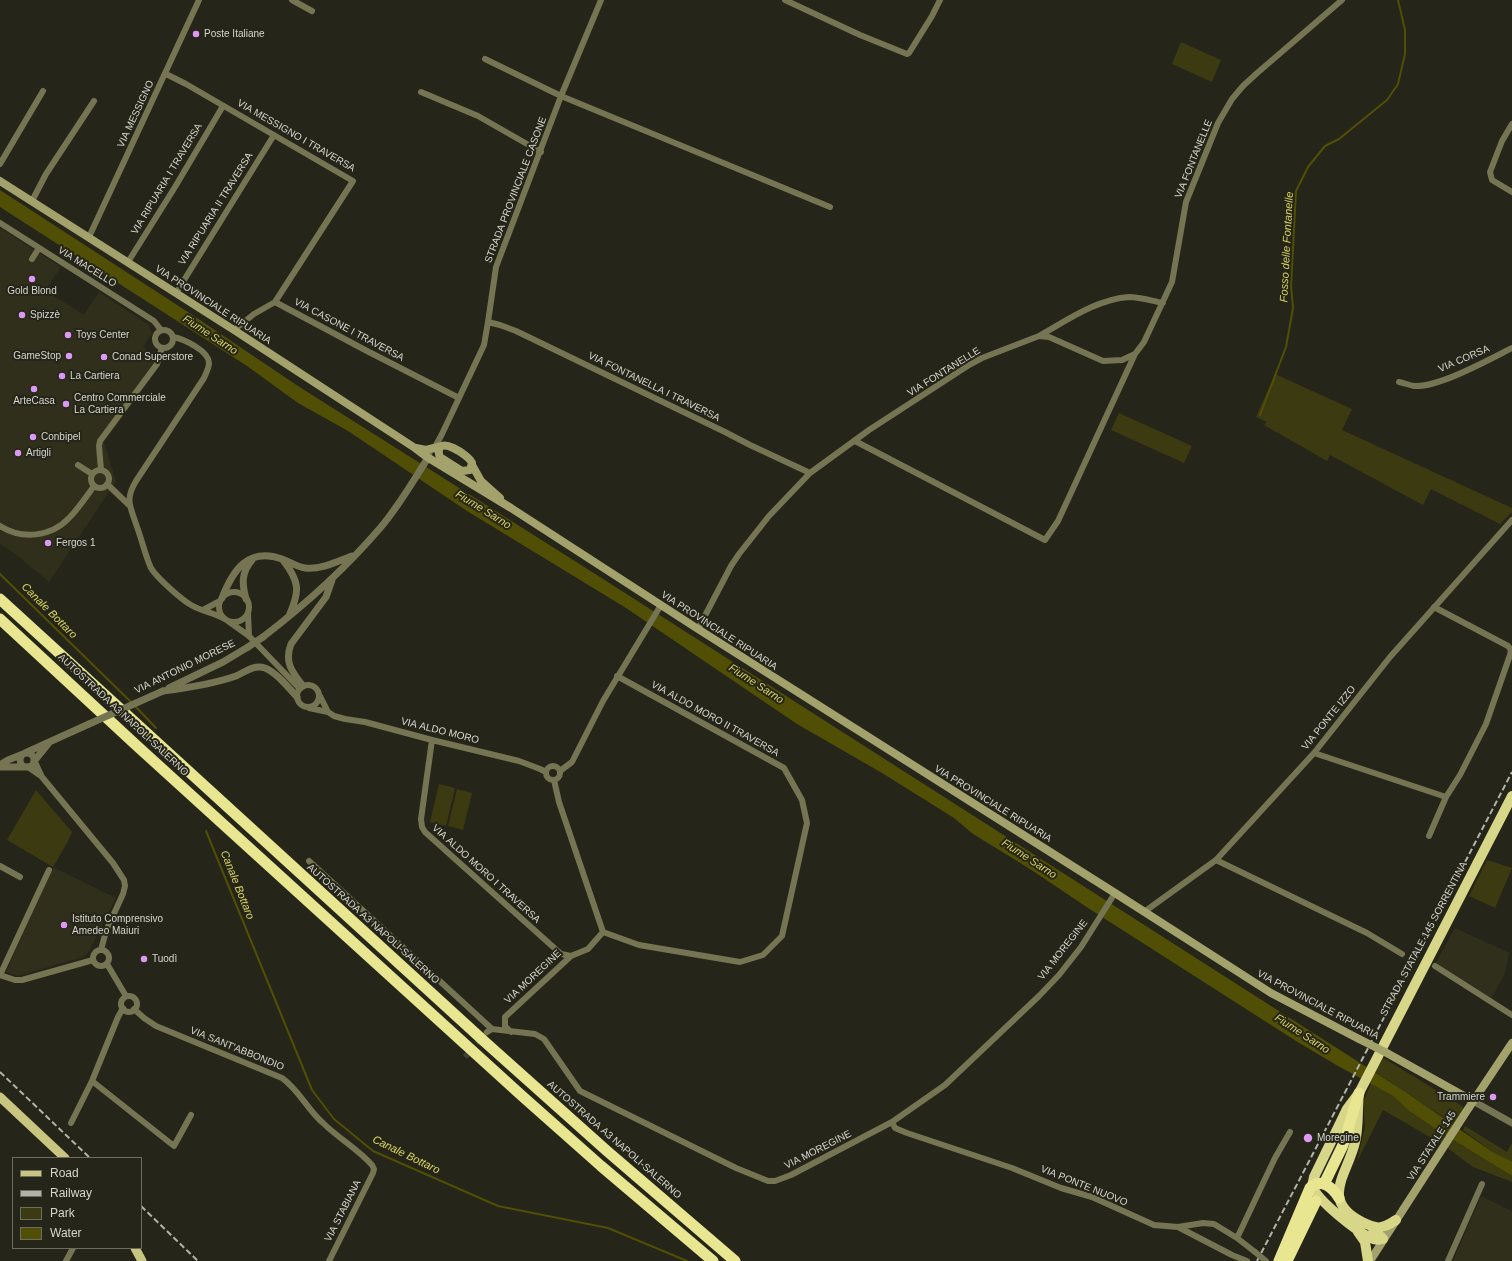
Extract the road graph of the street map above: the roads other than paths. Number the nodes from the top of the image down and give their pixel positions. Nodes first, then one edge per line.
1 (199, 0) edge
2 (292, 0) edge
3 (601, 0) edge
4 (785, 0) edge
5 (940, 0) edge
6 (1342, 0) edge
7 (312, 10) dead end
8 (485, 59) dead end
9 (166, 74) junction
10 (43, 91) dead end
11 (420, 92) dead end
12 (562, 96) junction
13 (94, 102) dead end
14 (223, 106) junction
15 (1512, 124) edge
16 (274, 134) junction
17 (541, 152) junction
18 (0, 164) edge
19 (0, 181) edge
20 (1512, 192) edge
21 (32, 201) junction
22 (830, 207) dead end
23 (0, 223) edge
24 (89, 237) junction
25 (39, 248) junction
26 (32, 259) dead end
27 (128, 262) junction
28 (176, 293) junction
29 (275, 302) junction
30 (1163, 304) junction
31 (488, 322) junction
32 (161, 330) junction
33 (234, 330) junction
34 (1039, 336) junction
35 (173, 337) junction
36 (162, 348) junction
37 (1512, 348) edge
38 (1135, 354) junction
39 (1400, 382) dead end
40 (459, 398) junction
41 (442, 434) junction
42 (855, 441) junction
43 (441, 446) junction
44 (415, 448) junction
45 (433, 458) junction
46 (78, 465) dead end
47 (472, 465) junction
48 (448, 469) junction
49 (101, 470) junction
50 (462, 471) junction
51 (810, 473) junction
52 (92, 474) junction
53 (107, 484) junction
54 (94, 486) junction
55 (129, 506) junction
56 (511, 508) junction
57 (1512, 520) edge
58 (0, 526) edge
59 (354, 556) junction
60 (253, 559) junction
61 (283, 559) junction
62 (333, 578) junction
63 (0, 599) edge
64 (246, 599) junction
65 (221, 600) junction
66 (660, 607) junction
67 (1434, 607) junction
68 (204, 610) junction
69 (248, 611) junction
70 (288, 618) junction
71 (0, 619) edge
72 (227, 620) junction
73 (698, 629) junction
74 (249, 636) junction
75 (617, 676) junction
76 (302, 687) junction
77 (163, 690) junction
78 (320, 695) junction
79 (297, 697) junction
80 (310, 708) junction
81 (328, 712) junction
82 (432, 740) junction
83 (48, 744) junction
84 (1314, 752) junction
85 (24, 753) junction
86 (35, 761) junction
87 (0, 766) edge
88 (26, 767) junction
89 (560, 770) junction
90 (546, 772) junction
91 (42, 777) junction
92 (554, 780) junction
93 (1512, 796) edge
94 (1446, 798) junction
95 (1429, 836) dead end
96 (1216, 860) junction
97 (309, 861) dead end
98 (0, 866) edge
99 (49, 870) dead end
100 (20, 877) dead end
101 (1115, 893) junction
102 (1144, 912) junction
103 (603, 932) junction
104 (101, 950) junction
105 (1402, 954) dead end
106 (571, 956) junction
107 (93, 960) junction
108 (107, 964) junction
109 (1435, 966) dead end
110 (0, 975) edge
111 (126, 996) junction
112 (123, 1008) junction
113 (134, 1009) junction
114 (1512, 1015) edge
115 (511, 1032) junction
116 (1512, 1043) edge
117 (92, 1081) junction
118 (1360, 1088) junction
119 (0, 1097) edge
120 (1473, 1101) junction
121 (190, 1115) dead end
122 (892, 1122) junction
123 (71, 1123) dead end
124 (1512, 1123) edge
125 (1290, 1132) dead end
126 (64, 1157) edge
127 (374, 1169) joint
128 (1326, 1180) dead end
129 (1482, 1184) dead end
130 (1312, 1186) junction
131 (1339, 1198) junction
132 (1316, 1201) dead end
133 (1396, 1220) junction
134 (1372, 1226) junction
135 (1178, 1227) junction
136 (1356, 1229) junction
137 (1237, 1238) junction
138 (1383, 1239) junction
139 (72, 1249) edge
140 (135, 1249) edge
141 (66, 1261) edge
142 (142, 1261) edge
143 (329, 1261) edge
144 (713, 1261) edge
145 (735, 1261) edge
146 (1247, 1261) edge
147 (1266, 1261) edge
148 (1279, 1261) edge
149 (1287, 1261) edge
150 (1369, 1261) edge
151 (1448, 1261) edge

1 - 9 street, VIA MESSIGNO
2 - 7 street
3 - 12 street, STRADA PROVINCIALE CASONE
4 - 5 street
6 - 30 street, VIA FONTANELLE
8 - 12 street
9 - 14 street, VIA MESSIGNO I TRAVERSA
9 - 24 street, VIA MESSIGNO
10 - 18 street
11 - 17 street
12 - 17 street, STRADA PROVINCIALE CASONE
12 - 22 street
13 - 21 street
14 - 16 street, VIA MESSIGNO I TRAVERSA
14 - 27 street, VIA RIPUARIA I TRAVERSA
15 - 20 street
16 - 28 street, VIA RIPUARIA II TRAVERSA
16 - 29 street, VIA MESSIGNO I TRAVERSA
17 - 31 street, STRADA PROVINCIALE CASONE
19 - 21 main road, VIA PROVINCIALE RIPUARIA
21 - 24 main road, VIA PROVINCIALE RIPUARIA
23 - 25 street, VIA MACELLO
24 - 27 main road, VIA PROVINCIALE RIPUARIA
25 - 26 street
25 - 32 street, VIA MACELLO
27 - 28 main road, VIA PROVINCIALE RIPUARIA
28 - 33 main road, VIA PROVINCIALE RIPUARIA
29 - 33 street
29 - 40 street, VIA CASONE I TRAVERSA
30 - 34 street, VIA FONTANELLE
30 - 38 street, VIA FONTANELLE
31 - 40 street, STRADA PROVINCIALE CASONE
31 - 51 street, VIA FONTANELLA I TRAVERSA
32 - 35 street
32 - 36 street
33 - 44 main road, VIA PROVINCIALE RIPUARIA
34 - 38 street
34 - 42 street, VIA FONTANELLE
35 - 36 street
35 - 55 street
36 - 49 street
37 - 39 street, VIA CORSA
38 - 42 street, VIA FONTANELLE
40 - 41 street, STRADA PROVINCIALE CASONE
41 - 43 street, STRADA PROVINCIALE CASONE
41 - 43 street
42 - 51 street, VIA FONTANELLE
43 - 44 main road
43 - 45 street, VIA ANTONIO MORESE
43 - 45 main road
43 - 47 main road, VIA PROVINCIALE RIPUARIA
44 - 45 main road, VIA PROVINCIALE RIPUARIA
45 - 48 main road
45 - 50 main road, VIA PROVINCIALE RIPUARIA
45 - 59 street, VIA ANTONIO MORESE
46 - 52 street
47 - 50 main road
47 - 56 main road, VIA PROVINCIALE RIPUARIA
48 - 50 main road
48 - 56 main road, VIA PROVINCIALE RIPUARIA
49 - 52 street
49 - 53 street
51 - 73 street, VIA FONTANELLE
52 - 54 street
53 - 54 street
53 - 55 street
54 - 58 street
55 - 68 street
56 - 66 main road, VIA PROVINCIALE RIPUARIA
57 - 67 street, VIA PONTE IZZO
59 - 61 street
59 - 62 street, VIA ANTONIO MORESE
60 - 61 street
60 - 64 street
60 - 65 street
61 - 70 street
62 - 70 street, VIA ANTONIO MORESE
62 - 76 street
63 - 145 highway, AUTOSTRADA A3 NAPOLI-SALERNO
64 - 65 street
64 - 69 street
65 - 68 street
65 - 72 street
66 - 73 main road, VIA PROVINCIALE RIPUARIA
66 - 75 street
67 - 84 street, VIA PONTE IZZO
67 - 94 street
68 - 72 street
69 - 72 street
69 - 74 street
70 - 77 street, VIA ANTONIO MORESE, bridge
71 - 144 highway, AUTOSTRADA A3 NAPOLI-SALERNO
72 - 74 street
73 - 101 main road, VIA PROVINCIALE RIPUARIA
74 - 76 street
75 - 89 street
75 - 103 street, VIA ALDO MORO II TRAVERSA
76 - 78 street
76 - 79 street
77 - 79 street
77 - 83 street, VIA ANTONIO MORESE, bridge
78 - 80 street
78 - 81 street
79 - 80 street
80 - 81 street, VIA ALDO MORO
81 - 82 street, VIA ALDO MORO
82 - 90 street, VIA ALDO MORO
82 - 106 street, VIA ALDO MORO I TRAVERSA
83 - 85 street, VIA ANTONIO MORESE
83 - 86 street, VIA ANTONIO MORESE
84 - 94 street
84 - 96 street, VIA PONTE IZZO
85 - 86 street
85 - 87 street, VIA ANTONIO MORESE
85 - 88 street
86 - 88 street, VIA ANTONIO MORESE
86 - 91 street
87 - 88 street, VIA ANTONIO MORESE
88 - 91 street
89 - 90 street
89 - 92 street
90 - 92 street
91 - 104 street
92 - 103 street
93 - 118 highway, STRADA STATALE 145 SORRENTINA
94 - 95 street
96 - 102 street, VIA PONTE IZZO
96 - 105 street
97 - 115 street, VIA MOREGINE
98 - 100 street
99 - 110 street
101 - 102 main road, VIA PROVINCIALE RIPUARIA
101 - 122 street, VIA MOREGINE
102 - 120 main road, VIA PROVINCIALE RIPUARIA, bridge
103 - 106 street
104 - 107 street
104 - 108 street, VIA SANT'ABBONDIO
106 - 115 street, VIA MOREGINE
107 - 108 street
107 - 110 street
108 - 111 street, VIA SANT'ABBONDIO
109 - 114 street
111 - 112 street
111 - 113 street, VIA SANT'ABBONDIO
112 - 113 street
112 - 117 street
113 - 127 street, VIA SANT'ABBONDIO
115 - 122 street, VIA MOREGINE
116 - 120 main road, VIA STATALE 145
117 - 121 street
117 - 123 street
118 - 128 highway
118 - 130 highway, STRADA STATALE 145 SORRENTINA
118 - 131 highway
119 - 126 main road
120 - 124 street
120 - 133 main road, VIA STATALE 145
122 - 135 street, VIA PONTE NUOVO
125 - 137 street
127 - 143 street, VIA STABIANA
129 - 151 street
130 - 131 highway
130 - 136 highway
130 - 148 highway
131 - 134 highway
132 - 149 highway
133 - 134 highway
133 - 138 main road, VIA STATALE 145
134 - 138 highway
135 - 137 street, VIA PONTE NUOVO
135 - 146 street
136 - 138 highway
136 - 150 highway
137 - 147 street, VIA PONTE NUOVO, bridge
138 - 150 main road, VIA STATALE 145
139 - 141 street
140 - 142 main road

